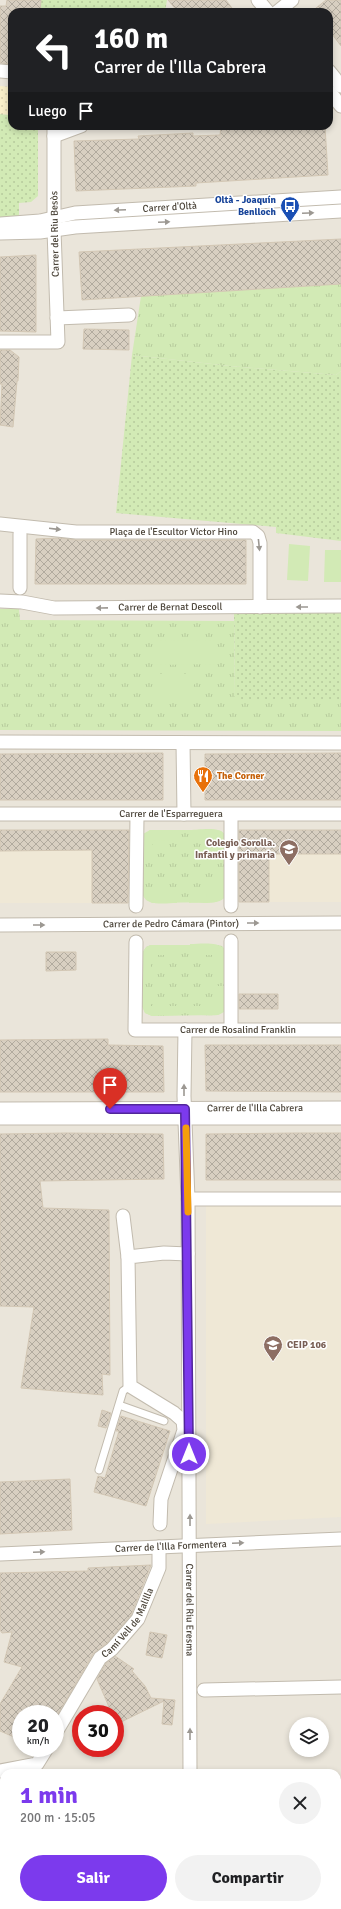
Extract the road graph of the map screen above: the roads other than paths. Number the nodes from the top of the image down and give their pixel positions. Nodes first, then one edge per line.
1 (258, 0) edge
2 (292, 0) edge
3 (265, 8) edge
4 (279, 8) edge
5 (333, 76) edge
6 (341, 86) edge
7 (333, 96) edge
8 (341, 106) edge
9 (54, 131) edge
10 (341, 196) edge
11 (341, 211) edge
12 (0, 224) edge
13 (54, 224) junction
14 (0, 233) edge
15 (129, 315) dead end
16 (57, 318) junction
17 (0, 342) edge
18 (0, 524) edge
19 (18, 530) junction
20 (20, 588) dead end
21 (0, 601) edge
22 (341, 606) edge
23 (260, 607) junction
24 (0, 742) edge
25 (341, 742) edge
26 (183, 743) junction
27 (0, 814) edge
28 (184, 814) junction
29 (341, 814) edge
30 (137, 815) junction
31 (231, 815) junction
32 (136, 906) dead end
33 (231, 906) dead end
34 (341, 924) edge
35 (0, 925) edge
36 (231, 941) dead end
37 (136, 942) dead end
38 (185, 1030) junction
39 (231, 1030) junction
40 (341, 1030) edge
41 (341, 1108) edge
42 (0, 1109) edge
43 (185, 1113) junction
44 (0, 1118) edge
45 (341, 1118) edge
46 (188, 1199) junction
47 (341, 1199) edge
48 (123, 1216) dead end
49 (188, 1254) junction
50 (128, 1257) junction
51 (130, 1386) junction
52 (119, 1405) junction
53 (164, 1421) dead end
54 (99, 1470) dead end
55 (160, 1524) dead end
56 (341, 1539) edge
57 (190, 1545) junction
58 (159, 1547) junction
59 (0, 1554) edge
60 (341, 1687) edge
61 (204, 1690) dead end
62 (64, 1719) edge
63 (41, 1757) edge
64 (11, 1769) edge
65 (190, 1769) edge

1 - 3 street
2 - 4 street
5 - 6 street
7 - 8 street
9 - 13 street, Carrer del Riu Besòs
10 -> 13 street, Carrer d'Oltà
13 -> 11 street, Carrer d'Oltà
12 - 13 street, Carrer d'Oltà
13 - 14 street, Carrer d'Oltà
13 - 16 street, Carrer del Riu Besòs
15 - 16 street
16 - 17 street, Carrer del Riu Besòs
18 - 19 street
19 - 20 street
19 -> 23 street, Plaça de l'Escultor Víctor Hino
23 -> 21 street, Carrer de Bernat Descoll
22 -> 23 street, Carrer de Bernat Descoll
24 - 26 street
25 - 26 street
26 - 28 street
27 - 30 street, Carrer de l'Esparreguera
28 - 30 street, Carrer de l'Esparreguera
28 - 31 street, Carrer de l'Esparreguera
29 - 31 street, Carrer de l'Esparreguera
30 - 32 street
31 - 33 street
35 -> 34 street, Carrer de Pedro Cámara (Pintor)
36 - 39 street
37 - 38 street, Carrer de Rosalind Franklin
38 - 39 street, Carrer de Rosalind Franklin
43 -> 38 street, Carrer del Riu Eresma
39 - 40 street, Carrer de Rosalind Franklin
41 - 43 street, Carrer de l'Illa Cabrera
42 - 43 street, Carrer de l'Illa Cabrera
43 - 44 street, Carrer de l'Illa Cabrera
43 - 45 street, Carrer de l'Illa Cabrera
43 - 46 street, Carrer del Riu Eresma
46 - 47 street
46 - 49 street, Carrer del Riu Eresma
48 - 50 street
49 - 50 street
57 -> 49 street, Carrer del Riu Eresma
50 - 51 street
51 - 52 lane
51 - 55 street
52 - 53 lane
52 - 54 lane
57 -> 56 street, Carrer de l'Illa Formentera
57 - 58 street, Carrer de l'Illa Formentera
65 -> 57 street, Carrer del Riu Eresma
59 -> 58 street, Carrer de l'Illa Formentera
58 - 62 street, Camí Vell de Malilla
60 - 61 street
63 - 64 street

